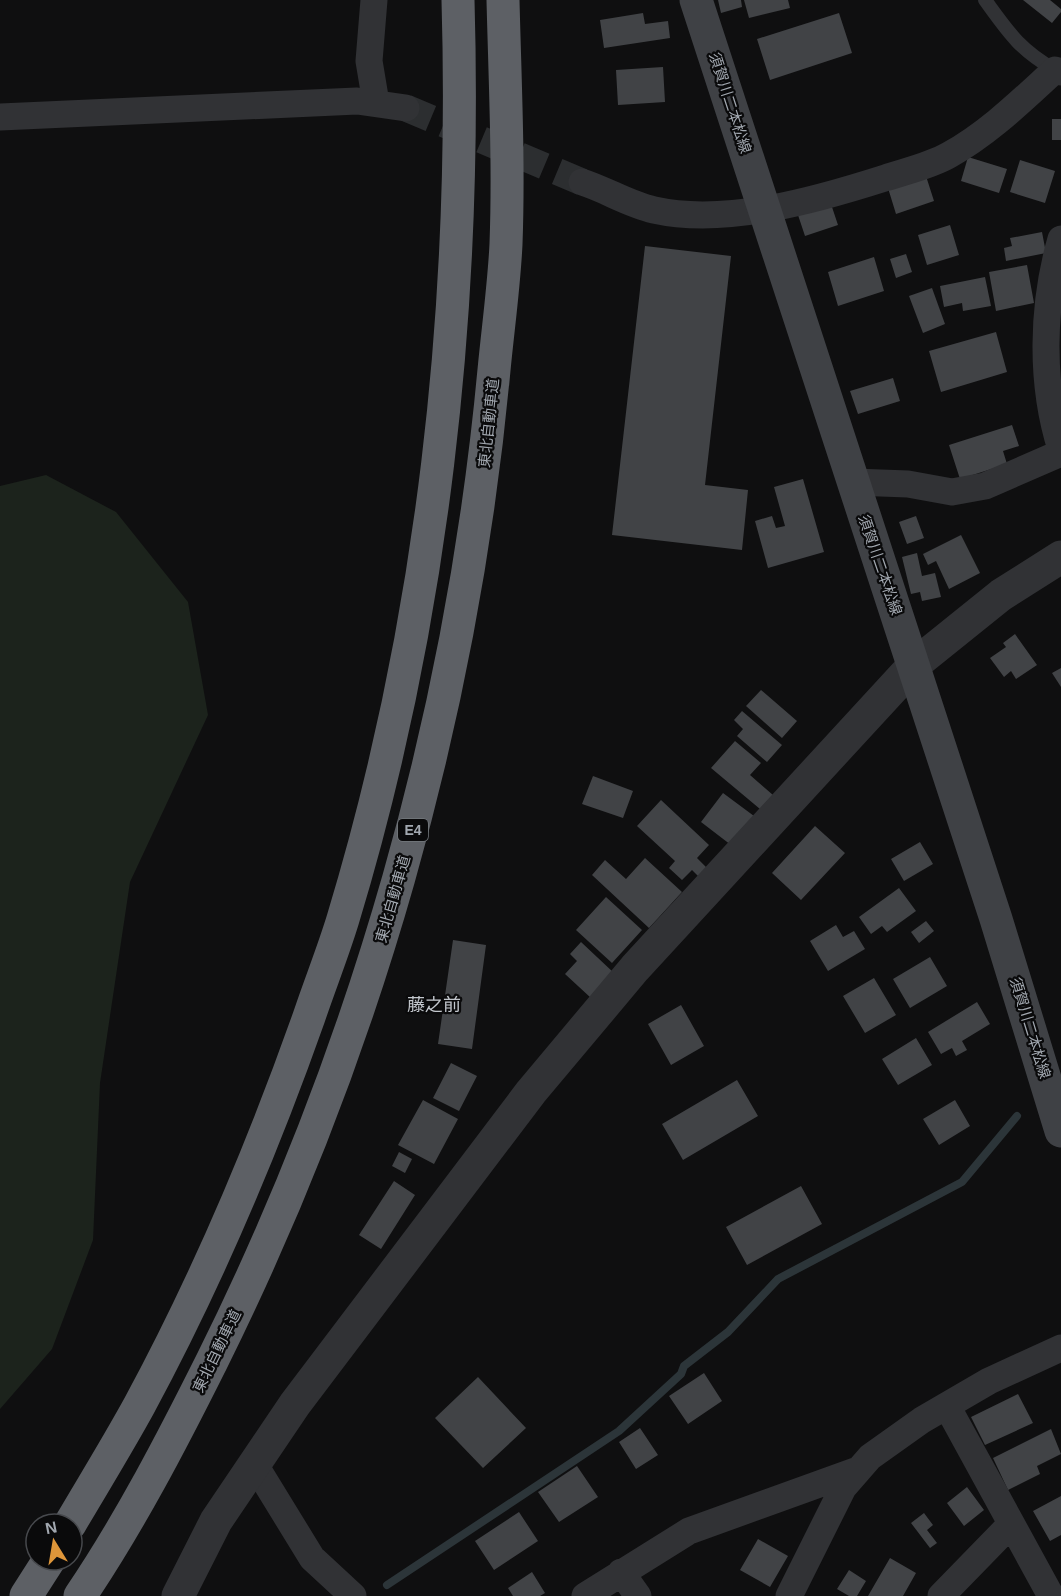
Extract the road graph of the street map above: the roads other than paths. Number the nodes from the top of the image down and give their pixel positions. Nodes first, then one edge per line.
1 (374, 0) edge
2 (458, 0) edge
3 (503, 0) edge
4 (696, 0) edge
5 (985, 0) edge
6 (1058, 71) edge
7 (376, 103) junction
8 (406, 108) tunnel mouth
9 (0, 117) edge
10 (582, 182) tunnel mouth
11 (765, 208) junction
12 (1061, 239) edge
13 (1061, 451) edge
14 (853, 482) junction
15 (1061, 557) edge
16 (914, 665) junction
17 (1061, 1131) edge
18 (1061, 1348) edge
19 (947, 1406) junction
20 (255, 1465) junction
21 (858, 1470) junction
22 (77, 1512) edge
23 (1011, 1524) junction
24 (41, 1572) edge
25 (621, 1572) junction
26 (26, 1596) edge
27 (80, 1596) edge
28 (178, 1596) edge
29 (353, 1596) edge
30 (585, 1596) edge
31 (638, 1596) edge
32 (789, 1596) edge
33 (941, 1596) edge
34 (1051, 1596) edge

1 - 7 street
2 - 22 highway
3 - 27 highway, 東北自動車道 / E4
4 - 11 main road, 須賀川二本松線
5 - 6 lane
6 - 11 street
7 - 8 street
7 - 9 street
10 - 11 street
11 - 14 main road, 須賀川二本松線
12 - 13 street
13 - 14 street
14 - 16 main road, 須賀川二本松線
15 - 16 street
16 - 17 main road, 須賀川二本松線
16 - 20 street
18 - 19 street
19 - 21 street
19 - 23 street
20 - 28 street
20 - 29 street
21 - 25 street
21 - 32 street
23 - 33 street
23 - 34 street
24 - 26 highway
25 - 30 street
25 - 31 street

